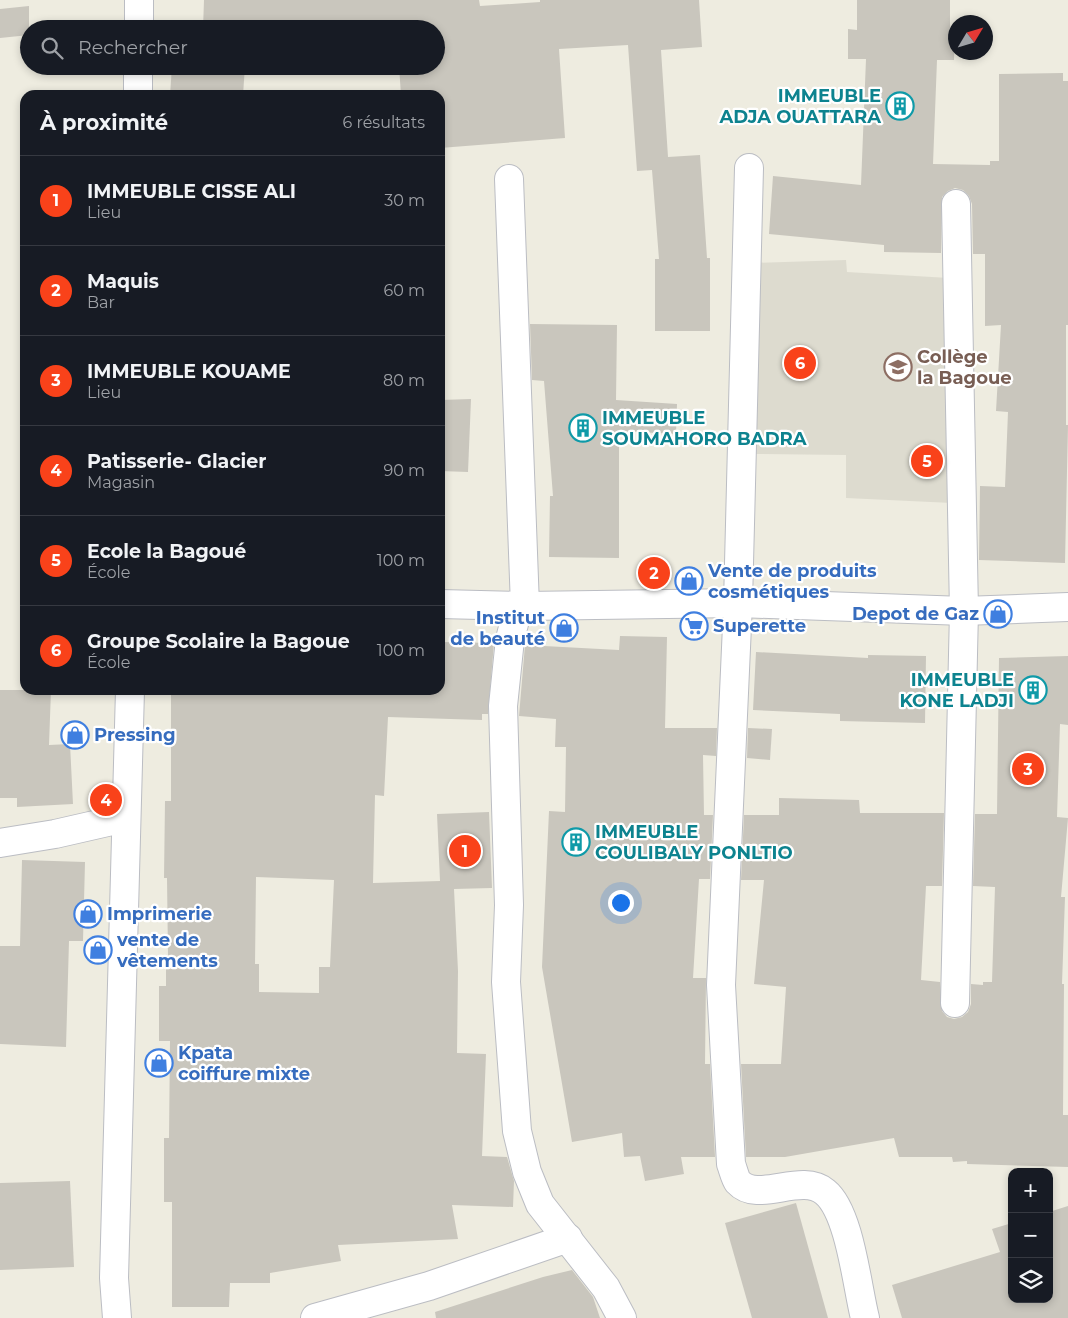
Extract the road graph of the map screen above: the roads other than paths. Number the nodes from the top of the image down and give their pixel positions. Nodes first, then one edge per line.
1 (139, 0) edge
2 (138, 20) edge
3 (138, 75) edge
4 (138, 90) edge
5 (749, 168) dead end
6 (509, 179) dead end
7 (956, 204) dead end
8 (738, 603) junction
9 (445, 604) edge
10 (525, 606) junction
11 (1068, 607) edge
12 (964, 611) junction
13 (130, 695) edge
14 (125, 818) junction
15 (0, 843) edge
16 (956, 1003) dead end
17 (568, 1238) junction
18 (117, 1318) edge
19 (315, 1318) edge
20 (622, 1318) edge
21 (865, 1318) edge

1 - 2 street
3 - 4 street
5 - 8 street
6 - 10 street
7 - 12 street
8 - 10 street
8 - 12 street
8 - 21 street
9 - 10 street
10 - 17 street
11 - 12 street
12 - 16 street
13 - 14 street
14 - 15 street
14 - 18 street
17 - 19 street
17 - 20 street

